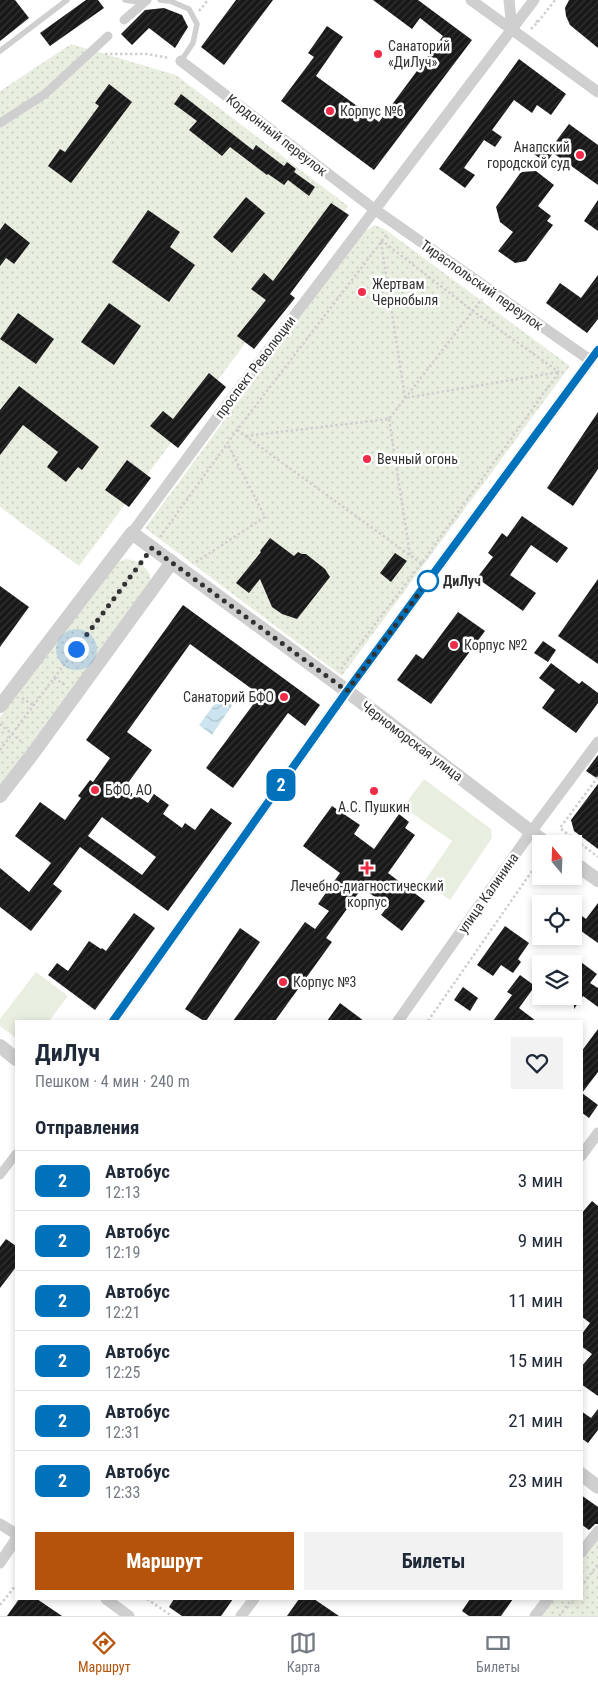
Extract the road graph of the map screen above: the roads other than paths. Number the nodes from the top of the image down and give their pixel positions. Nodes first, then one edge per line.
1 (67, 0) edge
2 (126, 0) edge
3 (146, 0) edge
4 (160, 0) edge
5 (471, 0) edge
6 (509, 0) edge
7 (534, 0) edge
8 (124, 20) dead end
9 (512, 29) junction
10 (108, 36) dead end
11 (0, 51) edge
12 (180, 60) joint
13 (598, 92) edge
14 (0, 123) edge
15 (374, 209) junction
16 (598, 350) edge
17 (590, 360) junction
18 (132, 533) junction
19 (172, 562) junction
20 (347, 691) junction
21 (0, 706) edge
22 (598, 742) edge
23 (0, 796) edge
24 (532, 832) junction
25 (536, 835) edge
26 (582, 869) edge
27 (598, 880) edge
28 (113, 1020) edge
29 (399, 1020) edge
30 (0, 1046) edge
31 (15, 1057) edge
32 (598, 1133) edge
33 (583, 1153) edge
34 (15, 1155) edge
35 (0, 1175) edge
36 (583, 1476) edge
37 (598, 1487) edge
38 (0, 1524) edge
39 (598, 1531) edge
40 (15, 1533) edge
41 (15, 1540) edge
42 (583, 1550) edge
43 (0, 1563) edge
44 (107, 1600) edge
45 (253, 1600) edge
46 (547, 1600) edge
47 (129, 1616) edge
48 (241, 1616) edge
49 (535, 1616) edge

1 - 11 lane
2 - 3 lane
3 - 8 street
4 - 12 lane
5 - 9 street
6 - 9 street
7 - 9 street, проспект Революции
9 - 13 street
9 - 15 street, проспект Революции
10 - 14 street
12 - 15 street, Кордонный переулок
15 - 17 street, Тираспольский переулок
15 - 18 street, проспект Революции
16 - 17 street
17 - 20 street
18 - 19 street, Черноморская улица
18 - 21 street, проспект Революции
19 - 20 street, Черноморская улица
19 - 23 street
20 - 24 street, Черноморская улица
20 - 28 street
22 - 24 street, улица Калинина
24 - 25 street, Черноморская улица
24 - 29 street, улица Калинина
26 - 27 street
30 - 31 street
32 - 33 street
34 - 35 street
36 - 37 street
38 - 40 street
39 - 42 street
41 - 43 street
44 - 47 street
45 - 48 street
46 - 49 street

